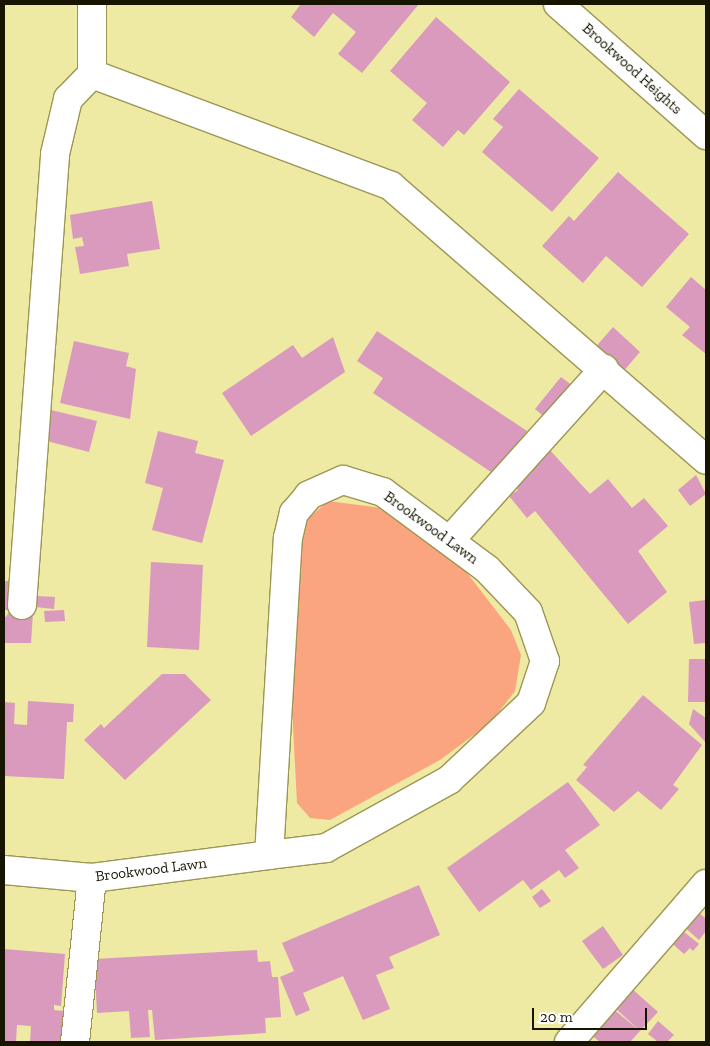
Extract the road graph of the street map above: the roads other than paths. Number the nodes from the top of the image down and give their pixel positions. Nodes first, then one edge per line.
1 (92, 4) edge
2 (558, 4) edge
3 (92, 74) junction
4 (706, 135) edge
5 (604, 369) junction
6 (706, 460) edge
7 (451, 539) junction
8 (22, 605) dead end
9 (269, 855) junction
10 (4, 870) edge
11 (92, 878) junction
12 (706, 884) edge
13 (76, 1042) edge
14 (569, 1042) edge

1 - 3 street
2 - 4 street, Brookwood Heights
3 - 5 street
3 - 8 street
5 - 6 street
5 - 7 street
7 - 9 street, Brookwood Lawn
7 - 9 street, Brookwood Lawn
9 - 11 street, Brookwood Lawn
10 - 11 street, Brookwood Lawn
11 - 13 street
12 - 14 street

